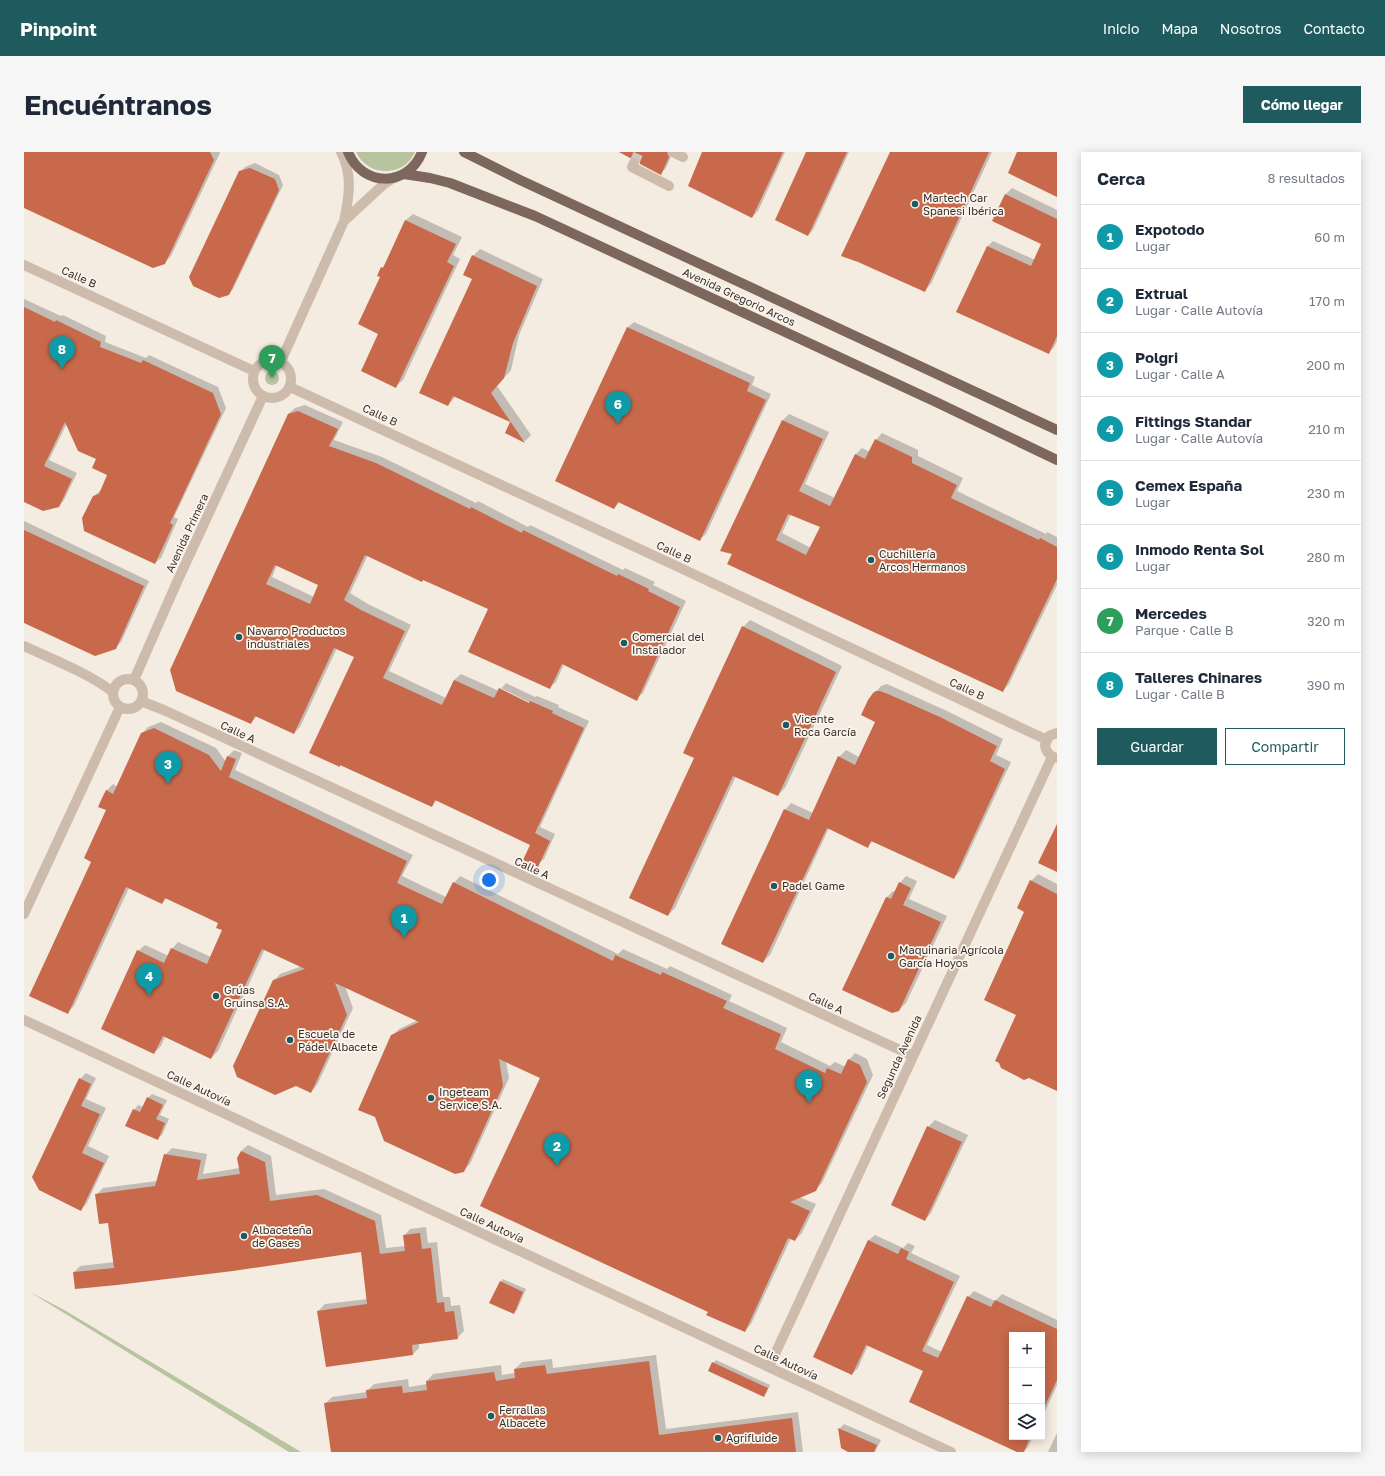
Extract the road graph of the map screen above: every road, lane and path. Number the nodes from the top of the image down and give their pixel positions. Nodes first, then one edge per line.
1 (341, 152) edge
2 (422, 152) edge
3 (464, 152) edge
4 (673, 152) edge
5 (349, 156) edge
6 (683, 157) dead end
7 (634, 163) dead end
8 (349, 173) junction
9 (399, 176) junction
10 (670, 186) dead end
11 (344, 221) junction
12 (24, 265) edge
13 (280, 361) junction
14 (254, 371) junction
15 (290, 387) junction
16 (263, 396) junction
17 (1057, 430) edge
18 (1057, 460) edge
19 (24, 646) edge
20 (134, 680) junction
21 (113, 692) junction
22 (141, 701) junction
23 (120, 707) junction
24 (1057, 733) edge
25 (1047, 740) junction
26 (1054, 757) edge
27 (24, 914) edge
28 (24, 1020) edge
29 (913, 1056) junction
30 (769, 1367) junction
31 (951, 1452) edge

1 - 8 street
2 - 9 main road
3 - 17 main road, Avenida Gregorio Arcos
4 - 6 street
5 - 8 street
5 - 9 main road, Avenida Gregorio Arcos
7 - 10 street
8 - 11 street
9 - 11 street
9 - 18 main road, Avenida Gregorio Arcos
11 - 13 street
12 - 14 street, Calle B
13 - 14 street
13 - 15 street
14 - 16 street
15 - 16 street
15 - 25 street, Calle B
16 - 20 street, Avenida Primera
19 - 21 street
20 - 21 street
20 - 22 street
21 - 23 street
22 - 23 street
22 - 29 street, Calle A
23 - 27 street
24 - 25 street
25 - 26 street
26 - 29 street, Segunda Avenida
28 - 30 street, Calle Autovía
29 - 30 street, Segunda Avenida
30 - 31 street, Calle Autovía

